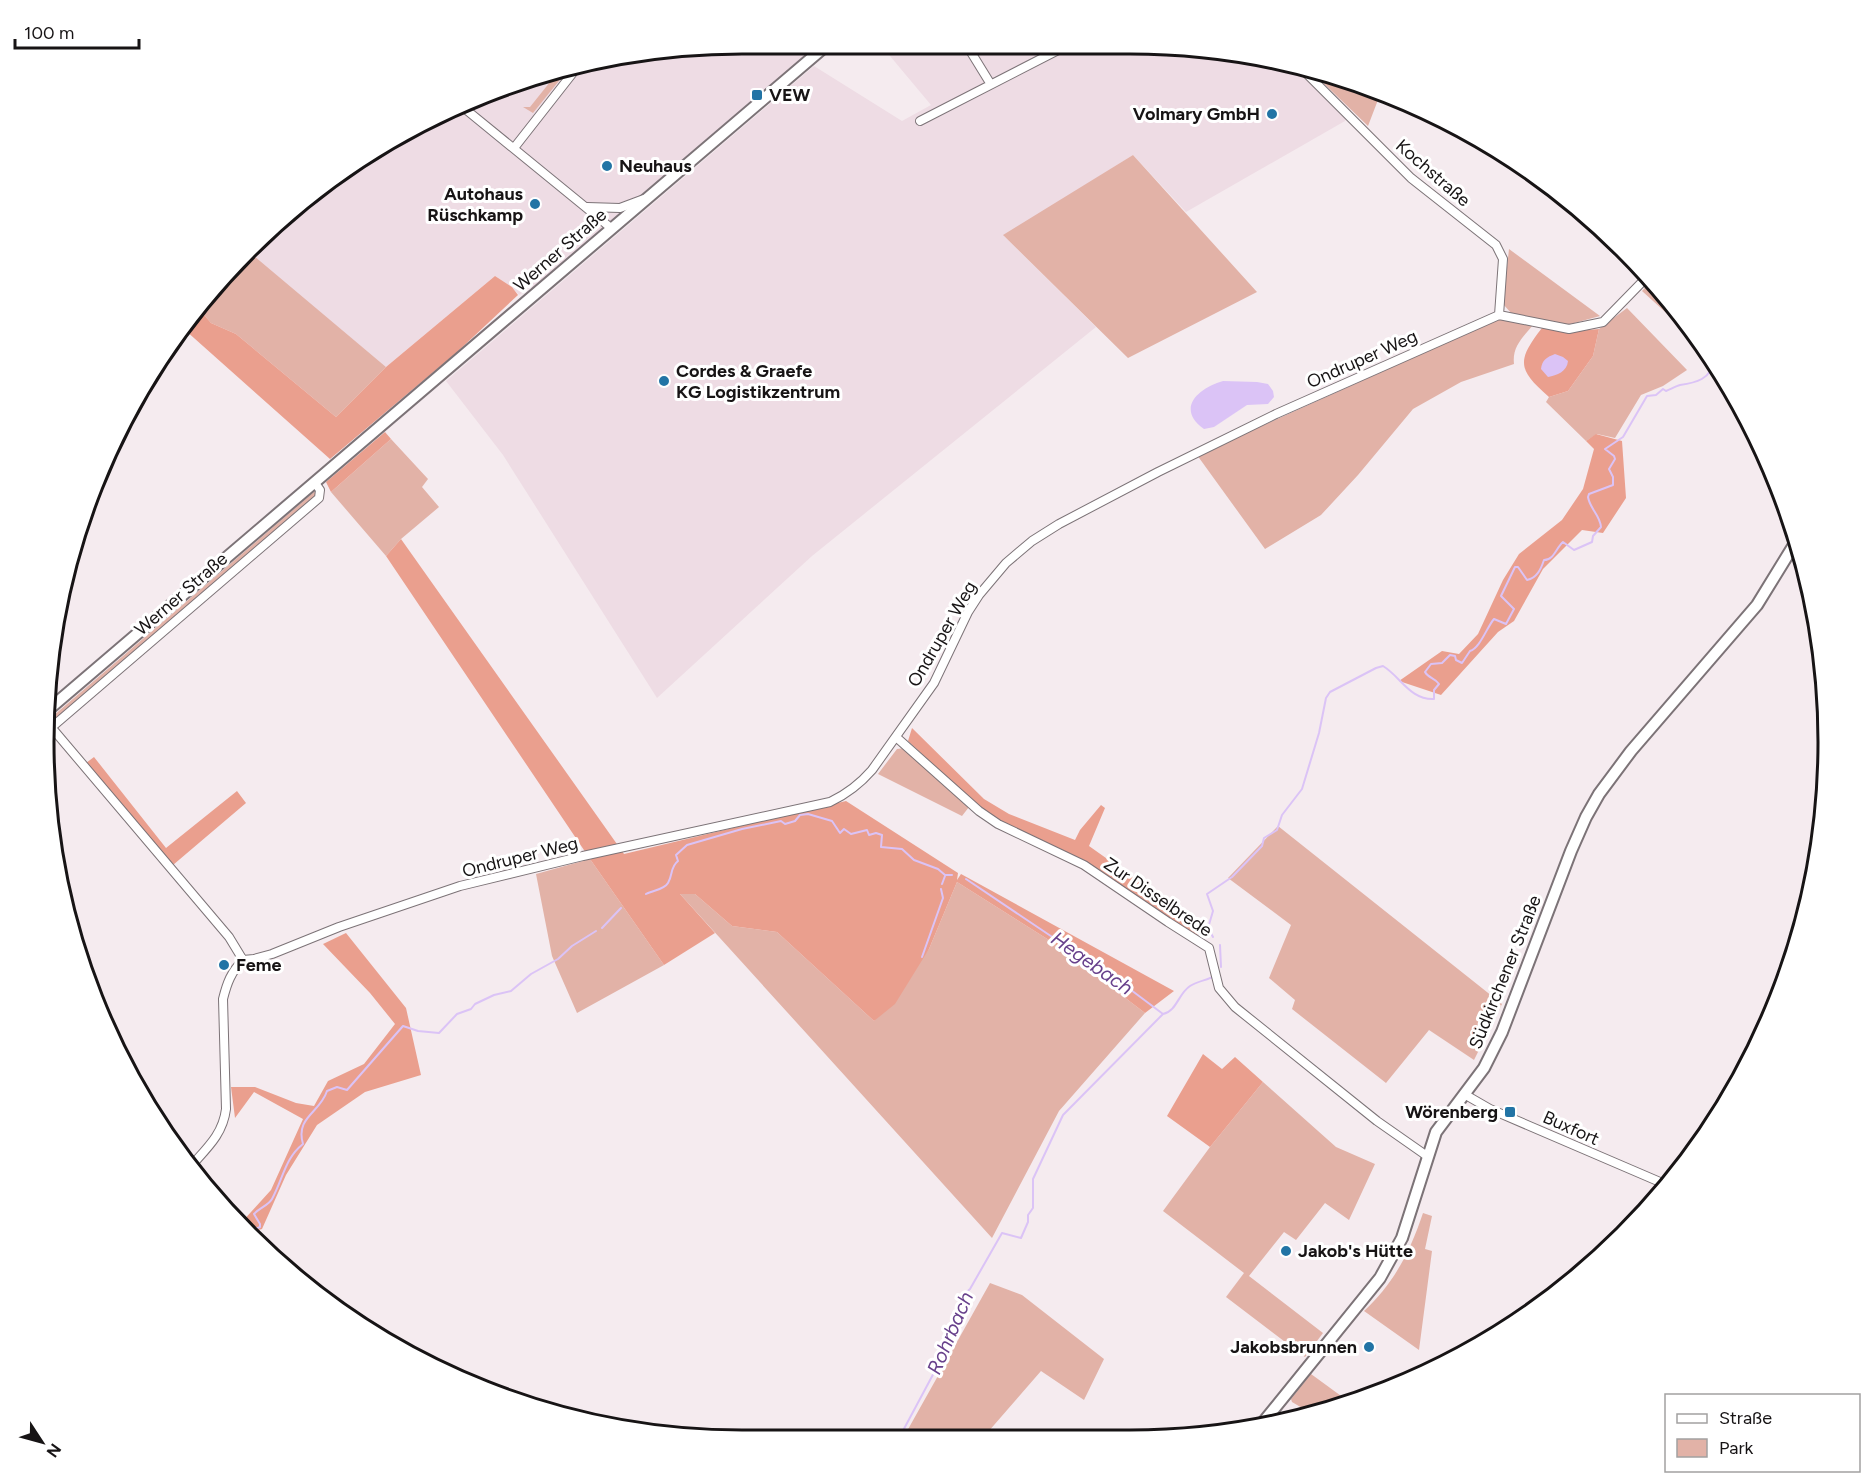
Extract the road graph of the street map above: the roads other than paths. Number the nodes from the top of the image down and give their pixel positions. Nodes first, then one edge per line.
1 (816, 54) edge
2 (972, 54) edge
3 (1050, 54) edge
4 (571, 75) edge
5 (1311, 78) edge
6 (990, 83) junction
7 (468, 111) edge
8 (920, 121) dead end
9 (514, 148) junction
10 (645, 199) junction
11 (587, 207) junction
12 (611, 228) junction
13 (1642, 282) edge
14 (1499, 315) junction
15 (315, 483) junction
16 (1791, 551) edge
17 (55, 704) edge
18 (55, 719) edge
19 (54, 730) edge
20 (896, 737) junction
21 (243, 960) junction
22 (1464, 1094) junction
23 (1427, 1156) junction
24 (196, 1161) edge
25 (1659, 1182) edge
26 (1268, 1416) edge

1 - 10 street, Werner Straße
2 - 6 street
3 - 6 street
4 - 9 street
5 - 14 street, Kochstraße
6 - 8 street
7 - 9 street
9 - 11 street
10 - 11 street
10 - 12 street, Werner Straße
11 - 12 street
12 - 15 street, Werner Straße
13 - 14 street
14 - 20 street, Ondruper Weg
15 - 17 street, Werner Straße
15 - 18 street, Werner Straße
16 - 22 street, Südkirchener Straße
19 - 21 street
20 - 21 street, Ondruper Weg
20 - 23 street, Zur Disselbrede
21 - 24 street
22 - 23 street, Südkirchener Straße
22 - 25 street, Buxfort
23 - 26 street, Südkirchener Straße

